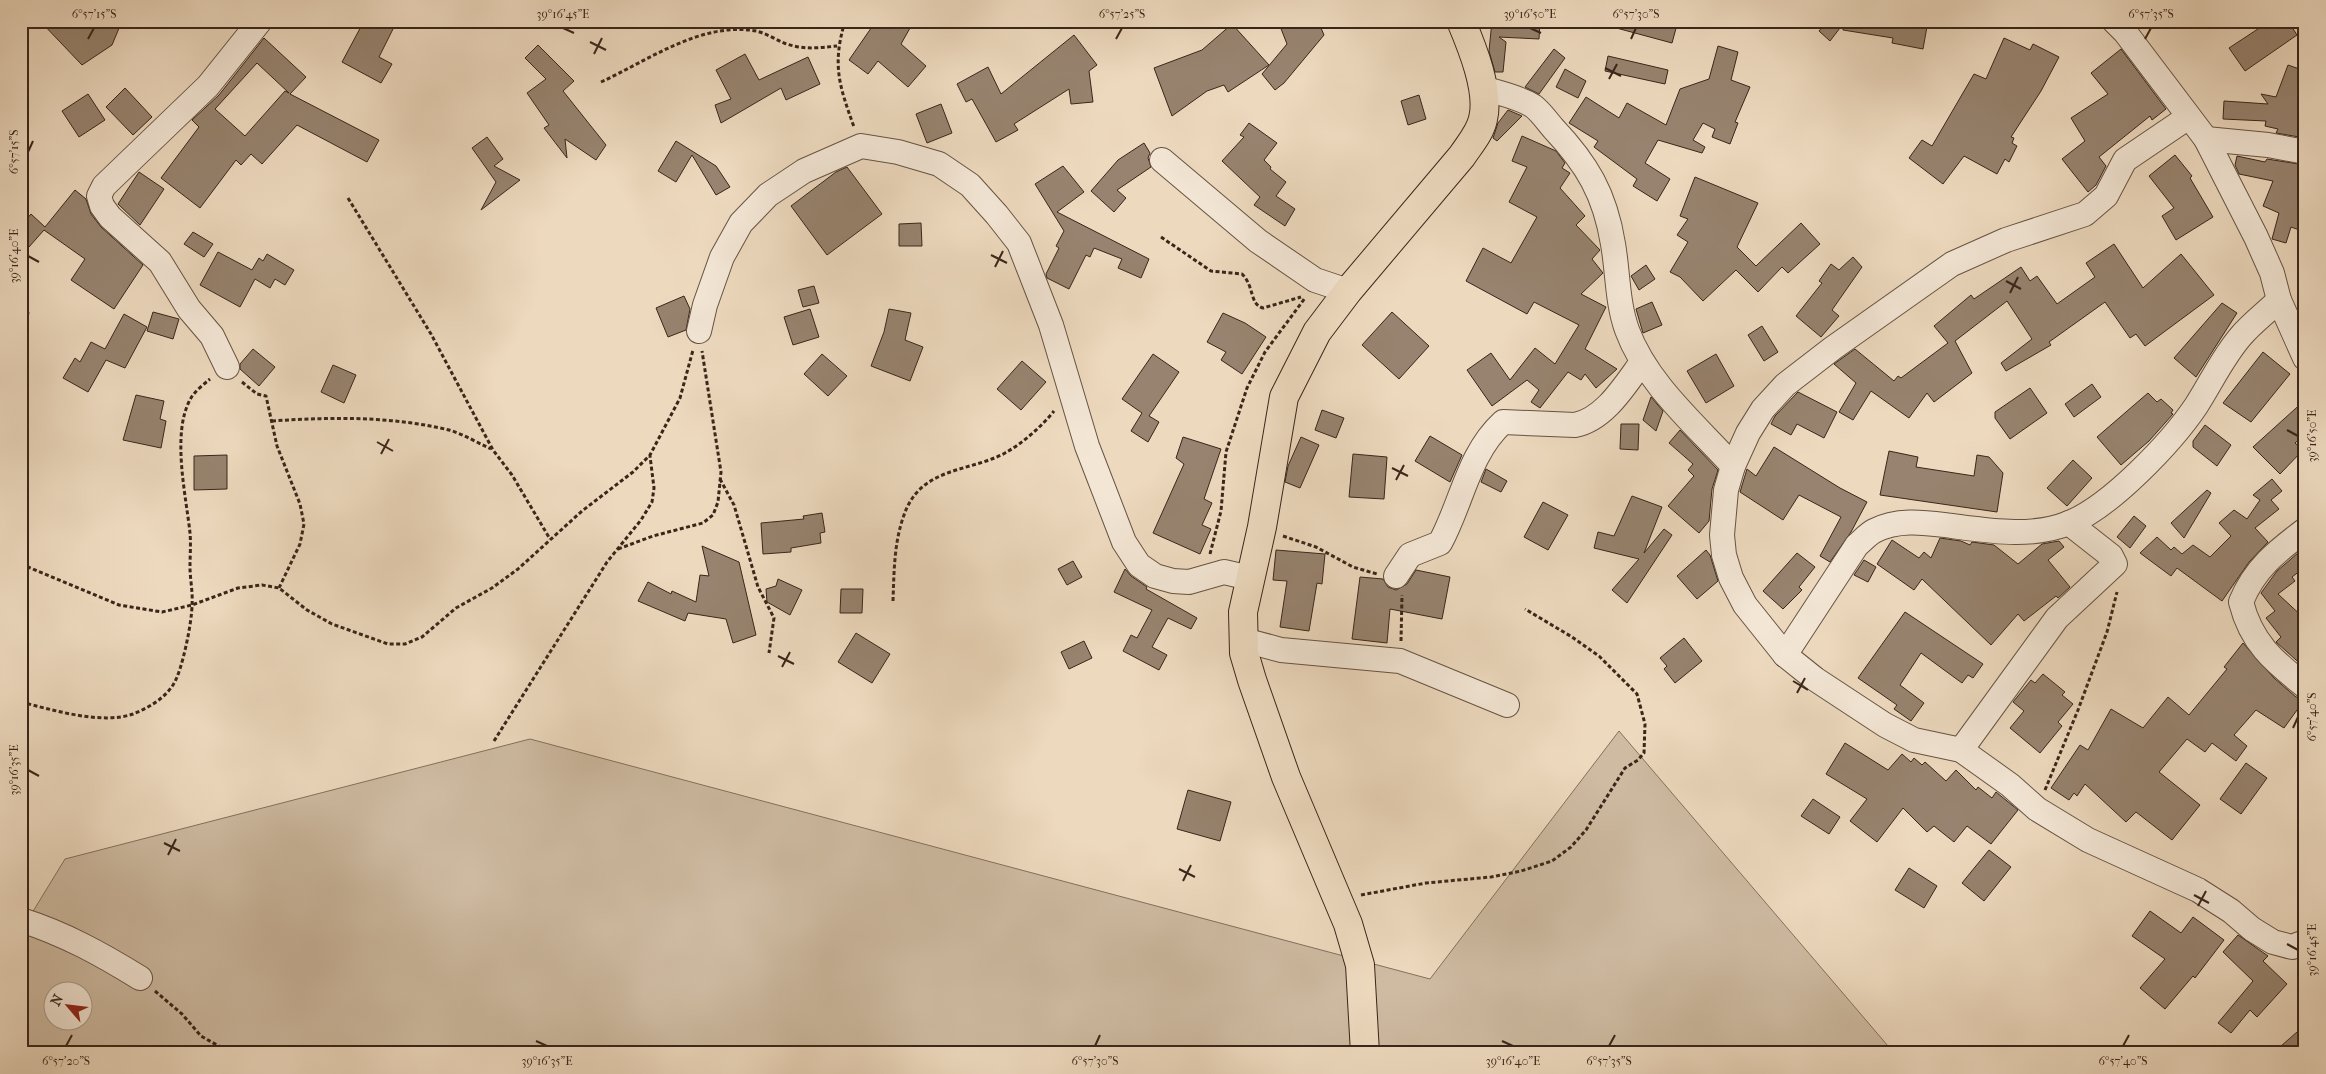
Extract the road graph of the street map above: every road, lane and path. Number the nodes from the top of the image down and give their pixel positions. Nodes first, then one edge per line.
1 (260, 21) edge
2 (845, 21) edge
3 (1461, 21) edge
4 (2114, 21) edge
5 (838, 46) junction
6 (601, 82) dead end
7 (1483, 88) junction
8 (2187, 118) junction
9 (2206, 139) junction
10 (861, 146) junction
11 (2305, 152) edge
12 (1162, 160) dead end
13 (348, 198) dead end
14 (1161, 237) dead end
15 (1348, 291) junction
16 (2279, 300) junction
17 (28, 310) dead end
18 (699, 331) junction
19 (2305, 358) edge
20 (1642, 362) junction
21 (227, 367) junction
22 (21, 374) edge
23 (1070, 391) junction
24 (272, 421) junction
25 (493, 450) junction
26 (650, 456) junction
27 (1733, 466) junction
28 (720, 479) junction
29 (2069, 523) junction
30 (1262, 527) junction
31 (2305, 530) edge
32 (550, 539) junction
33 (618, 549) junction
34 (21, 564) edge
35 (2115, 564) junction
36 (1396, 576) junction
37 (1250, 578) junction
38 (1202, 579) junction
39 (279, 588) junction
40 (893, 601) dead end
41 (192, 605) junction
42 (1525, 609) dead end
43 (1244, 640) junction
44 (769, 653) dead end
45 (1785, 655) junction
46 (1400, 662) junction
47 (2305, 686) edge
48 (21, 702) edge
49 (1507, 705) dead end
50 (494, 741) dead end
51 (1961, 750) junction
52 (2037, 809) junction
53 (1338, 900) junction
54 (21, 920) edge
55 (2305, 942) edge
56 (140, 978) joint
57 (231, 1053) edge
58 (1365, 1053) edge

1 - 21 street
2 - 5 path
3 - 7 main road
4 - 8 street
5 - 6 path
5 - 10 path
7 - 15 main road
7 - 20 street
8 - 9 street
8 - 27 street
9 - 11 street
9 - 16 street
10 - 18 street
10 - 23 street
12 - 15 street
13 - 25 path
14 - 38 path
15 - 30 main road
16 - 19 street
16 - 29 street
17 - 22 path
18 - 26 path
18 - 28 path
20 - 27 street
20 - 36 street
21 - 24 path
21 - 41 path
23 - 38 street
23 - 40 path
24 - 25 path
24 - 39 path
25 - 32 path
26 - 32 path
26 - 33 path
27 - 45 street
28 - 33 path
28 - 44 path
29 - 35 street
29 - 45 street
30 - 36 path
30 - 37 main road
31 - 47 street
32 - 39 path
33 - 50 path
34 - 41 path
35 - 51 street
35 - 52 path
36 - 46 path
37 - 38 street
37 - 43 main road
39 - 41 path
41 - 48 path
42 - 53 path
43 - 46 street
43 - 53 main road
45 - 51 street
46 - 49 street
51 - 52 street
52 - 55 street
53 - 58 main road
54 - 56 street
56 - 57 path

